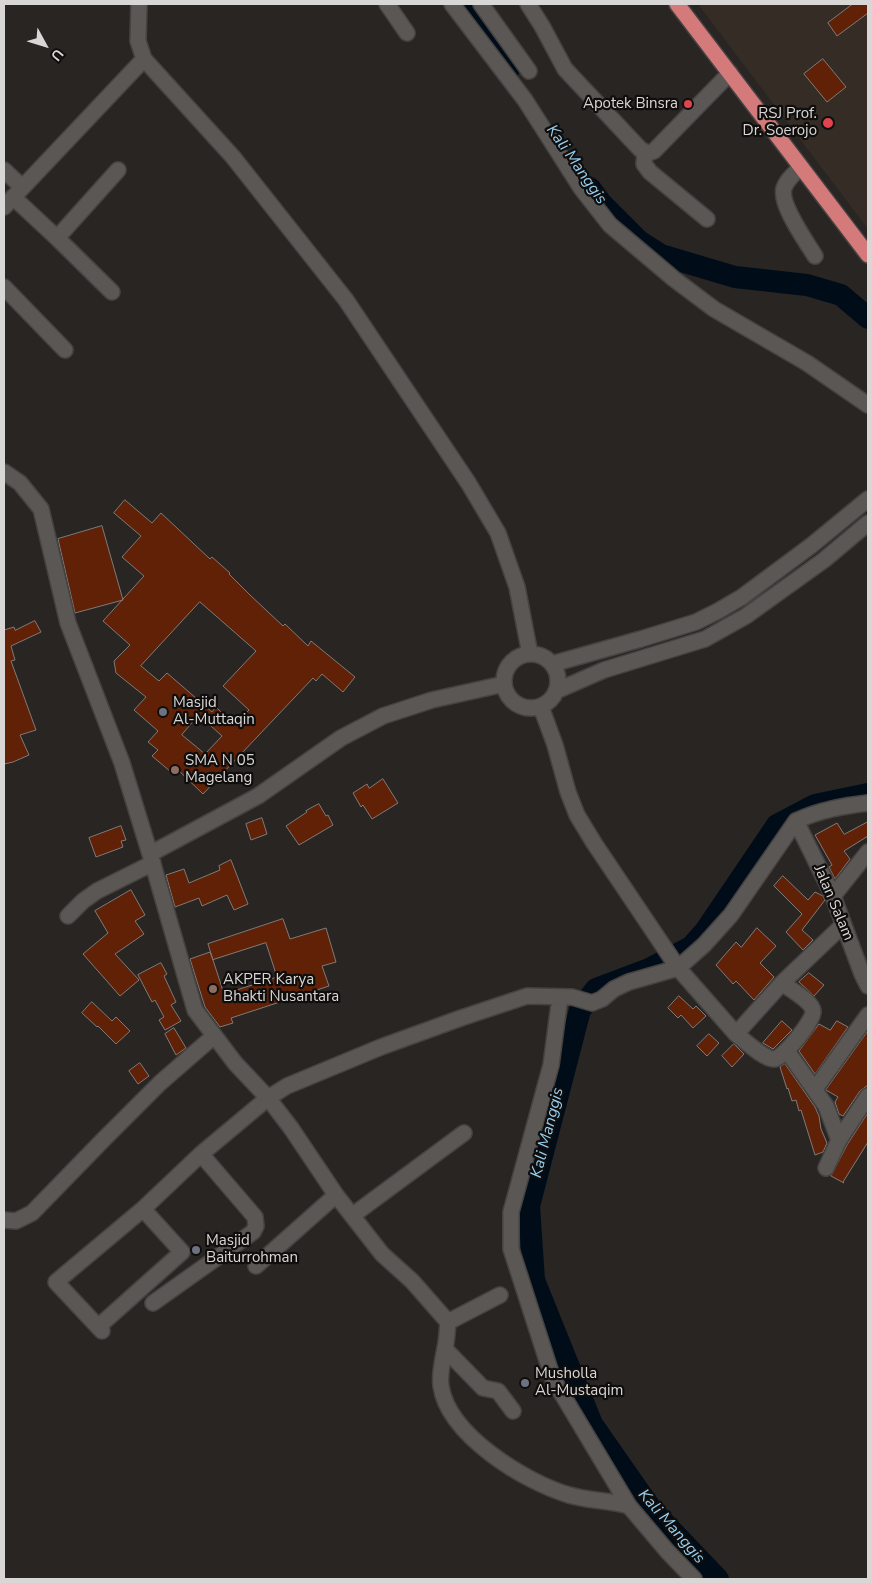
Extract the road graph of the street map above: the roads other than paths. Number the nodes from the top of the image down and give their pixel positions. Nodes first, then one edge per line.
1 (138, 4) edge
2 (387, 4) edge
3 (452, 4) edge
4 (481, 4) edge
5 (528, 4) edge
6 (677, 4) edge
7 (407, 34) dead end
8 (144, 59) junction
9 (529, 71) dead end
10 (730, 73) junction
11 (645, 152) junction
12 (801, 167) junction
13 (4, 170) edge
14 (118, 170) dead end
15 (13, 197) edge
16 (707, 219) dead end
17 (57, 238) junction
18 (868, 255) edge
19 (815, 256) dead end
20 (4, 288) edge
21 (112, 292) dead end
22 (64, 350) dead end
23 (868, 405) edge
24 (4, 472) edge
25 (868, 500) edge
26 (868, 523) edge
27 (530, 654) junction
28 (552, 664) junction
29 (504, 684) junction
30 (556, 691) junction
31 (541, 707) junction
32 (868, 803) edge
33 (796, 821) junction
34 (868, 852) edge
35 (152, 858) junction
36 (833, 896) junction
37 (68, 916) dead end
38 (843, 925) junction
39 (677, 966) junction
40 (782, 983) junction
41 (868, 986) edge
42 (566, 997) junction
43 (868, 1015) edge
44 (736, 1034) junction
45 (214, 1036) junction
46 (787, 1051) junction
47 (815, 1089) junction
48 (868, 1096) edge
49 (268, 1098) junction
50 (464, 1133) dead end
51 (839, 1140) junction
52 (201, 1154) junction
53 (826, 1168) dead end
54 (336, 1195) junction
55 (142, 1209) junction
56 (353, 1215) junction
57 (4, 1220) edge
58 (256, 1266) dead end
59 (500, 1295) dead end
60 (153, 1302) dead end
61 (448, 1322) junction
62 (445, 1349) junction
63 (513, 1411) dead end
64 (629, 1506) junction
65 (694, 1579) edge

1 - 8 street
2 - 7 street
3 - 23 street
4 - 9 street
5 - 11 street
6 - 10 highway
8 - 15 street
8 - 27 street
10 - 11 street
10 - 12 highway
11 - 16 street
12 - 18 highway
12 - 19 street
13 - 15 street
14 - 17 street
15 - 17 street
17 - 21 street
20 - 22 street
24 - 35 street
25 - 28 street
26 - 30 street
27 - 28 street
27 - 29 street
28 - 30 street
29 - 31 street
29 - 35 street
30 - 31 street
31 - 39 street
32 - 33 street
33 - 36 street, Jalan Salam
33 - 39 street
34 - 36 street
35 - 37 street
35 - 45 street
36 - 38 street, Jalan Salam
38 - 40 street
38 - 41 street, Jalan Salam
39 - 42 street
39 - 44 street
40 - 44 street
40 - 46 street
42 - 49 street
42 - 64 street
43 - 47 street
44 - 46 street
45 - 49 street
45 - 57 street
46 - 47 street
47 - 51 street
48 - 51 street
49 - 52 street
49 - 54 street
50 - 56 street
51 - 53 street
52 - 55 street
52 - 60 street
54 - 56 street
54 - 58 street
55 - 55 street
56 - 61 street
59 - 61 street
61 - 62 street
62 - 63 street
62 - 64 street
64 - 65 street

